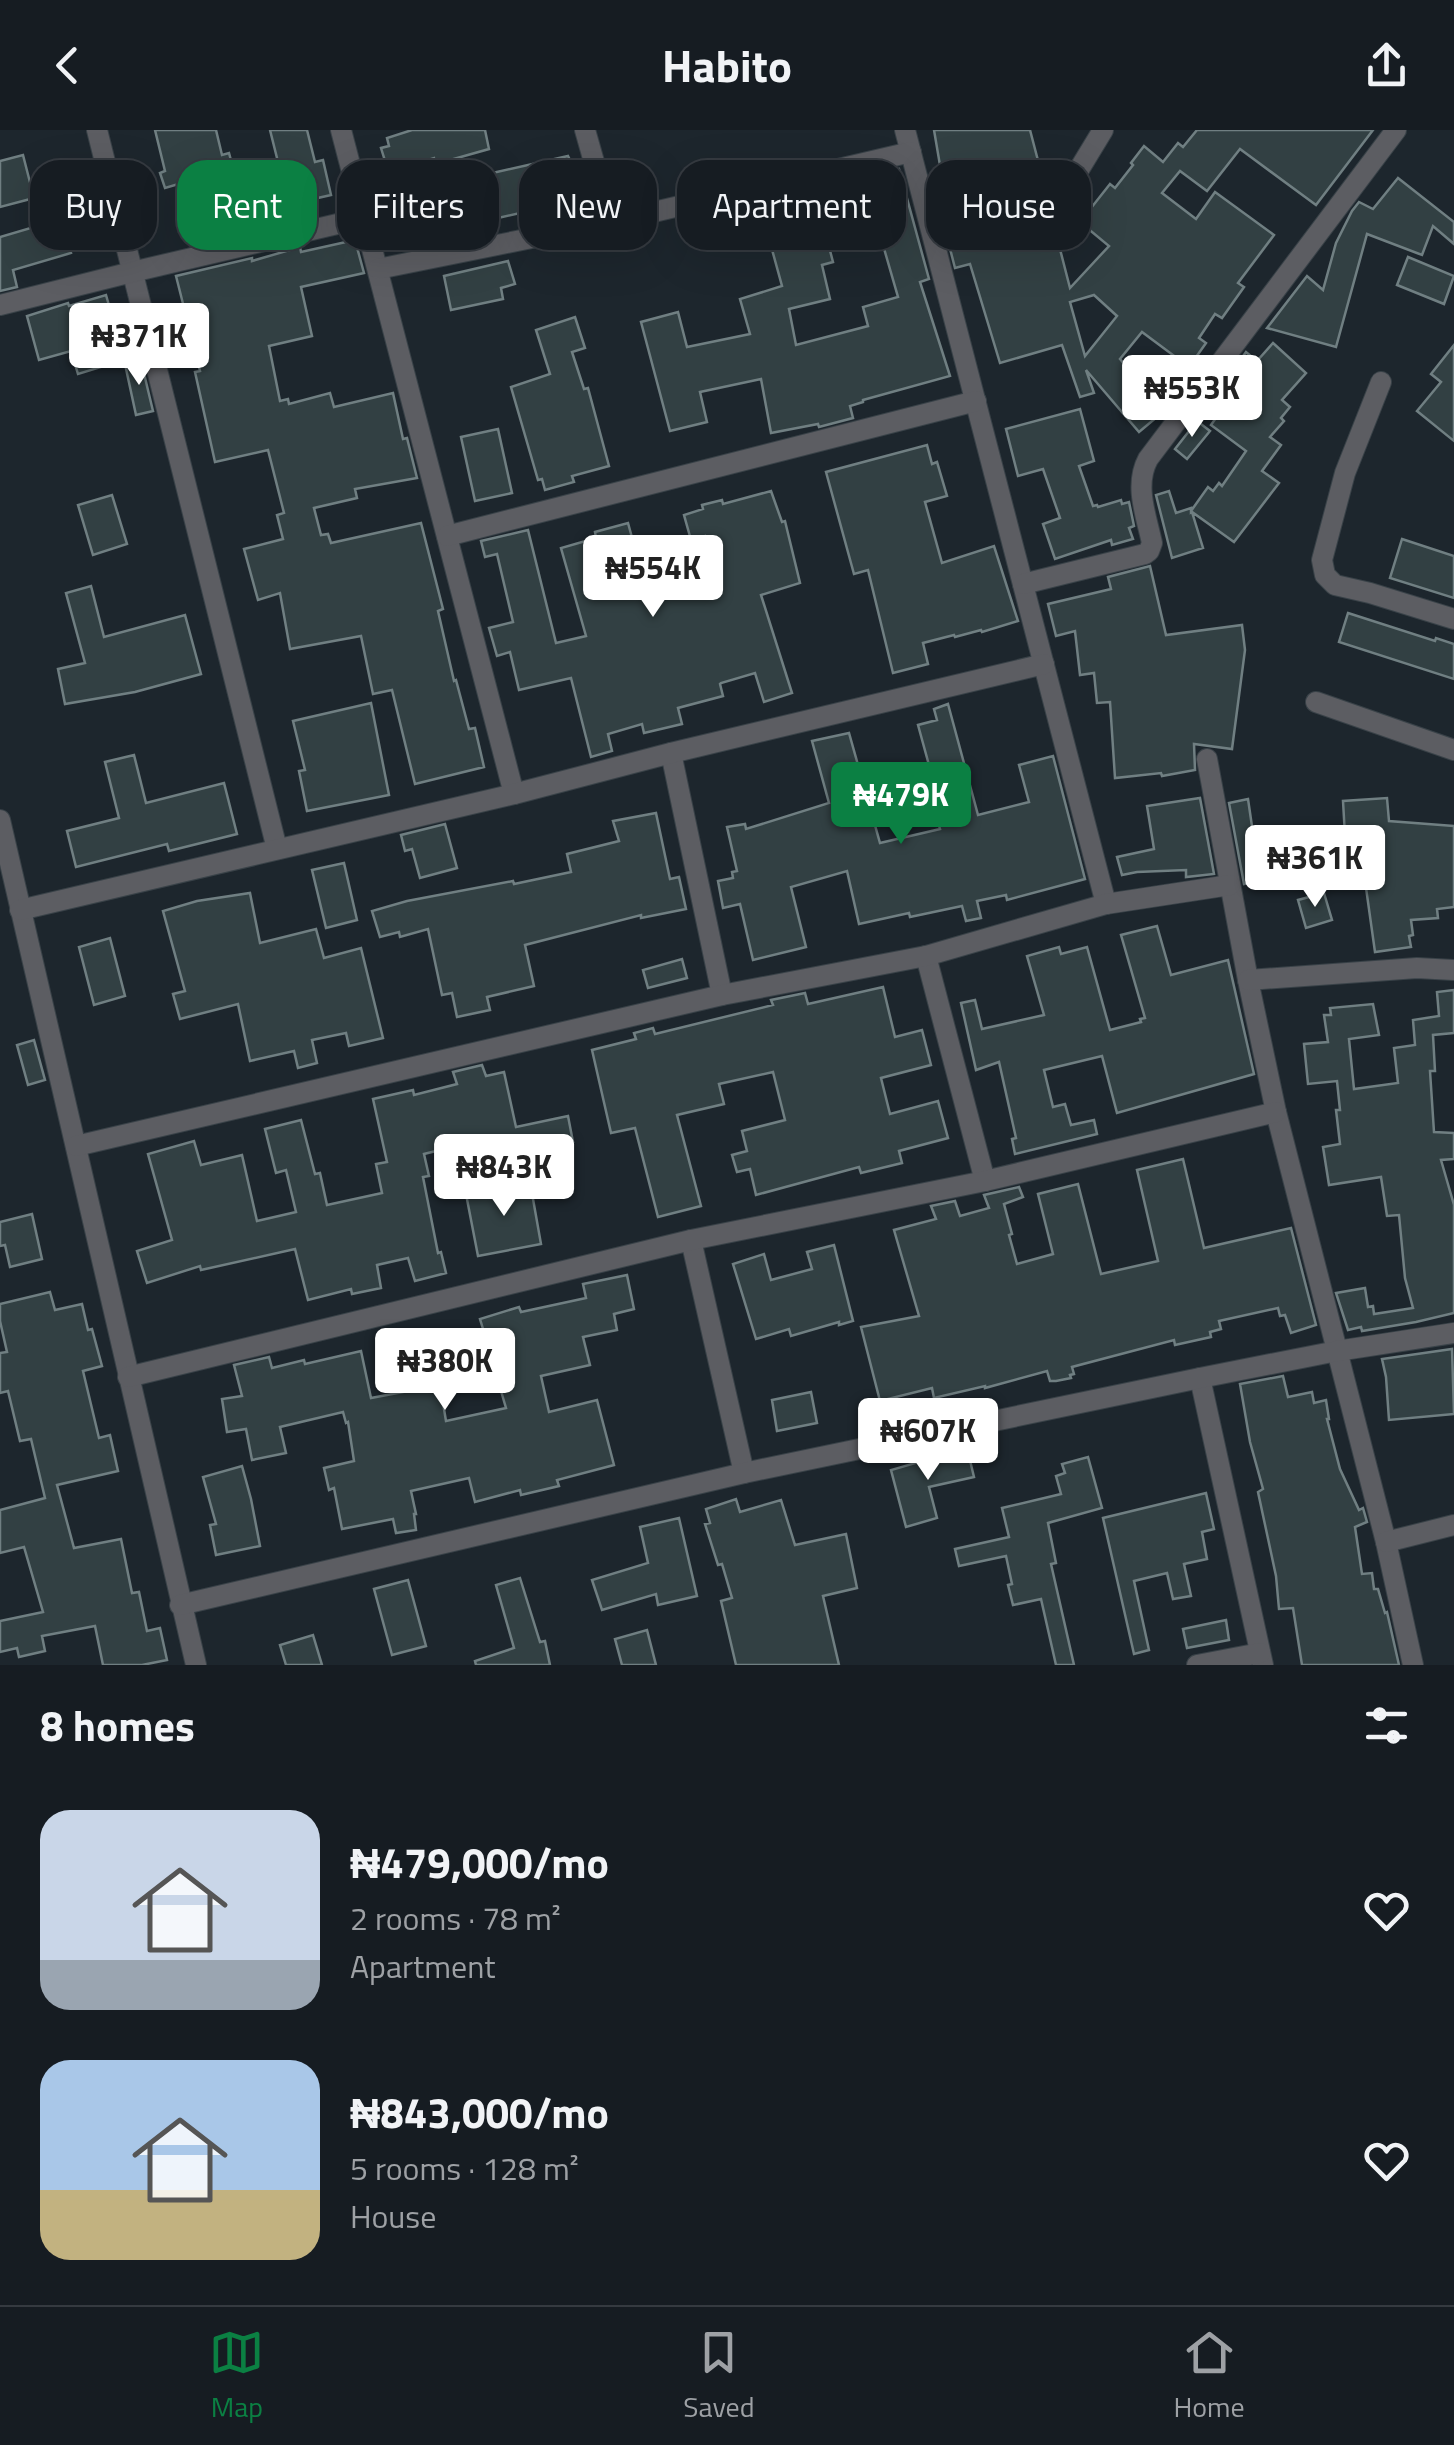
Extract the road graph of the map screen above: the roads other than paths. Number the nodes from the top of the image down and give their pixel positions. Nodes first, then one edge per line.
1 (97, 130) edge
2 (342, 130) edge
3 (585, 130) edge
4 (905, 130) edge
5 (1103, 130) edge
6 (1396, 130) edge
7 (911, 152) junction
8 (349, 160) edge
9 (594, 160) edge
10 (1085, 160) edge
11 (657, 211) edge
12 (337, 224) edge
13 (519, 241) edge
14 (372, 250) edge
15 (378, 269) junction
16 (132, 272) junction
17 (0, 306) edge
18 (1381, 382) dead end
19 (976, 401) junction
20 (447, 536) junction
21 (1023, 584) junction
22 (1454, 619) edge
23 (1044, 664) junction
24 (1316, 702) dead end
25 (1454, 750) edge
26 (671, 753) junction
27 (1207, 759) dead end
28 (514, 794) junction
29 (0, 820) edge
30 (276, 849) junction
31 (1230, 886) junction
32 (1106, 904) junction
33 (20, 910) junction
34 (926, 956) junction
35 (1454, 970) edge
36 (1248, 980) junction
37 (722, 995) junction
38 (1276, 1112) junction
39 (76, 1146) junction
40 (986, 1180) junction
41 (691, 1240) junction
42 (1454, 1333) edge
43 (1337, 1351) junction
44 (128, 1377) junction
45 (1200, 1378) junction
46 (744, 1473) junction
47 (1454, 1525) edge
48 (1386, 1542) junction
49 (180, 1605) junction
50 (1262, 1659) edge
51 (196, 1665) edge
52 (1196, 1665) edge
53 (1413, 1665) edge

1 - 16 street
2 - 8 street
3 - 9 street
4 - 7 street
5 - 10 street
6 - 21 street
7 - 11 street
7 - 19 street
12 - 16 street
13 - 15 street
14 - 15 street
15 - 20 street
16 - 17 street
16 - 30 street
18 - 22 street
19 - 20 street
19 - 21 street
20 - 28 street
21 - 23 street
23 - 26 street
23 - 32 street
24 - 25 street
26 - 28 street
26 - 37 street
27 - 31 street
28 - 30 street
29 - 33 street
30 - 33 street
31 - 32 street
31 - 36 street
32 - 34 street
33 - 39 street
34 - 37 street
34 - 40 street
35 - 36 street
36 - 38 street
37 - 39 street
38 - 40 street
38 - 43 street
39 - 44 street
40 - 41 street
41 - 44 street
41 - 46 street
42 - 43 street
43 - 45 street
43 - 48 street
44 - 49 street
45 - 46 street
45 - 50 street
46 - 49 street
47 - 48 street
48 - 53 street
49 - 51 street
50 - 52 street

